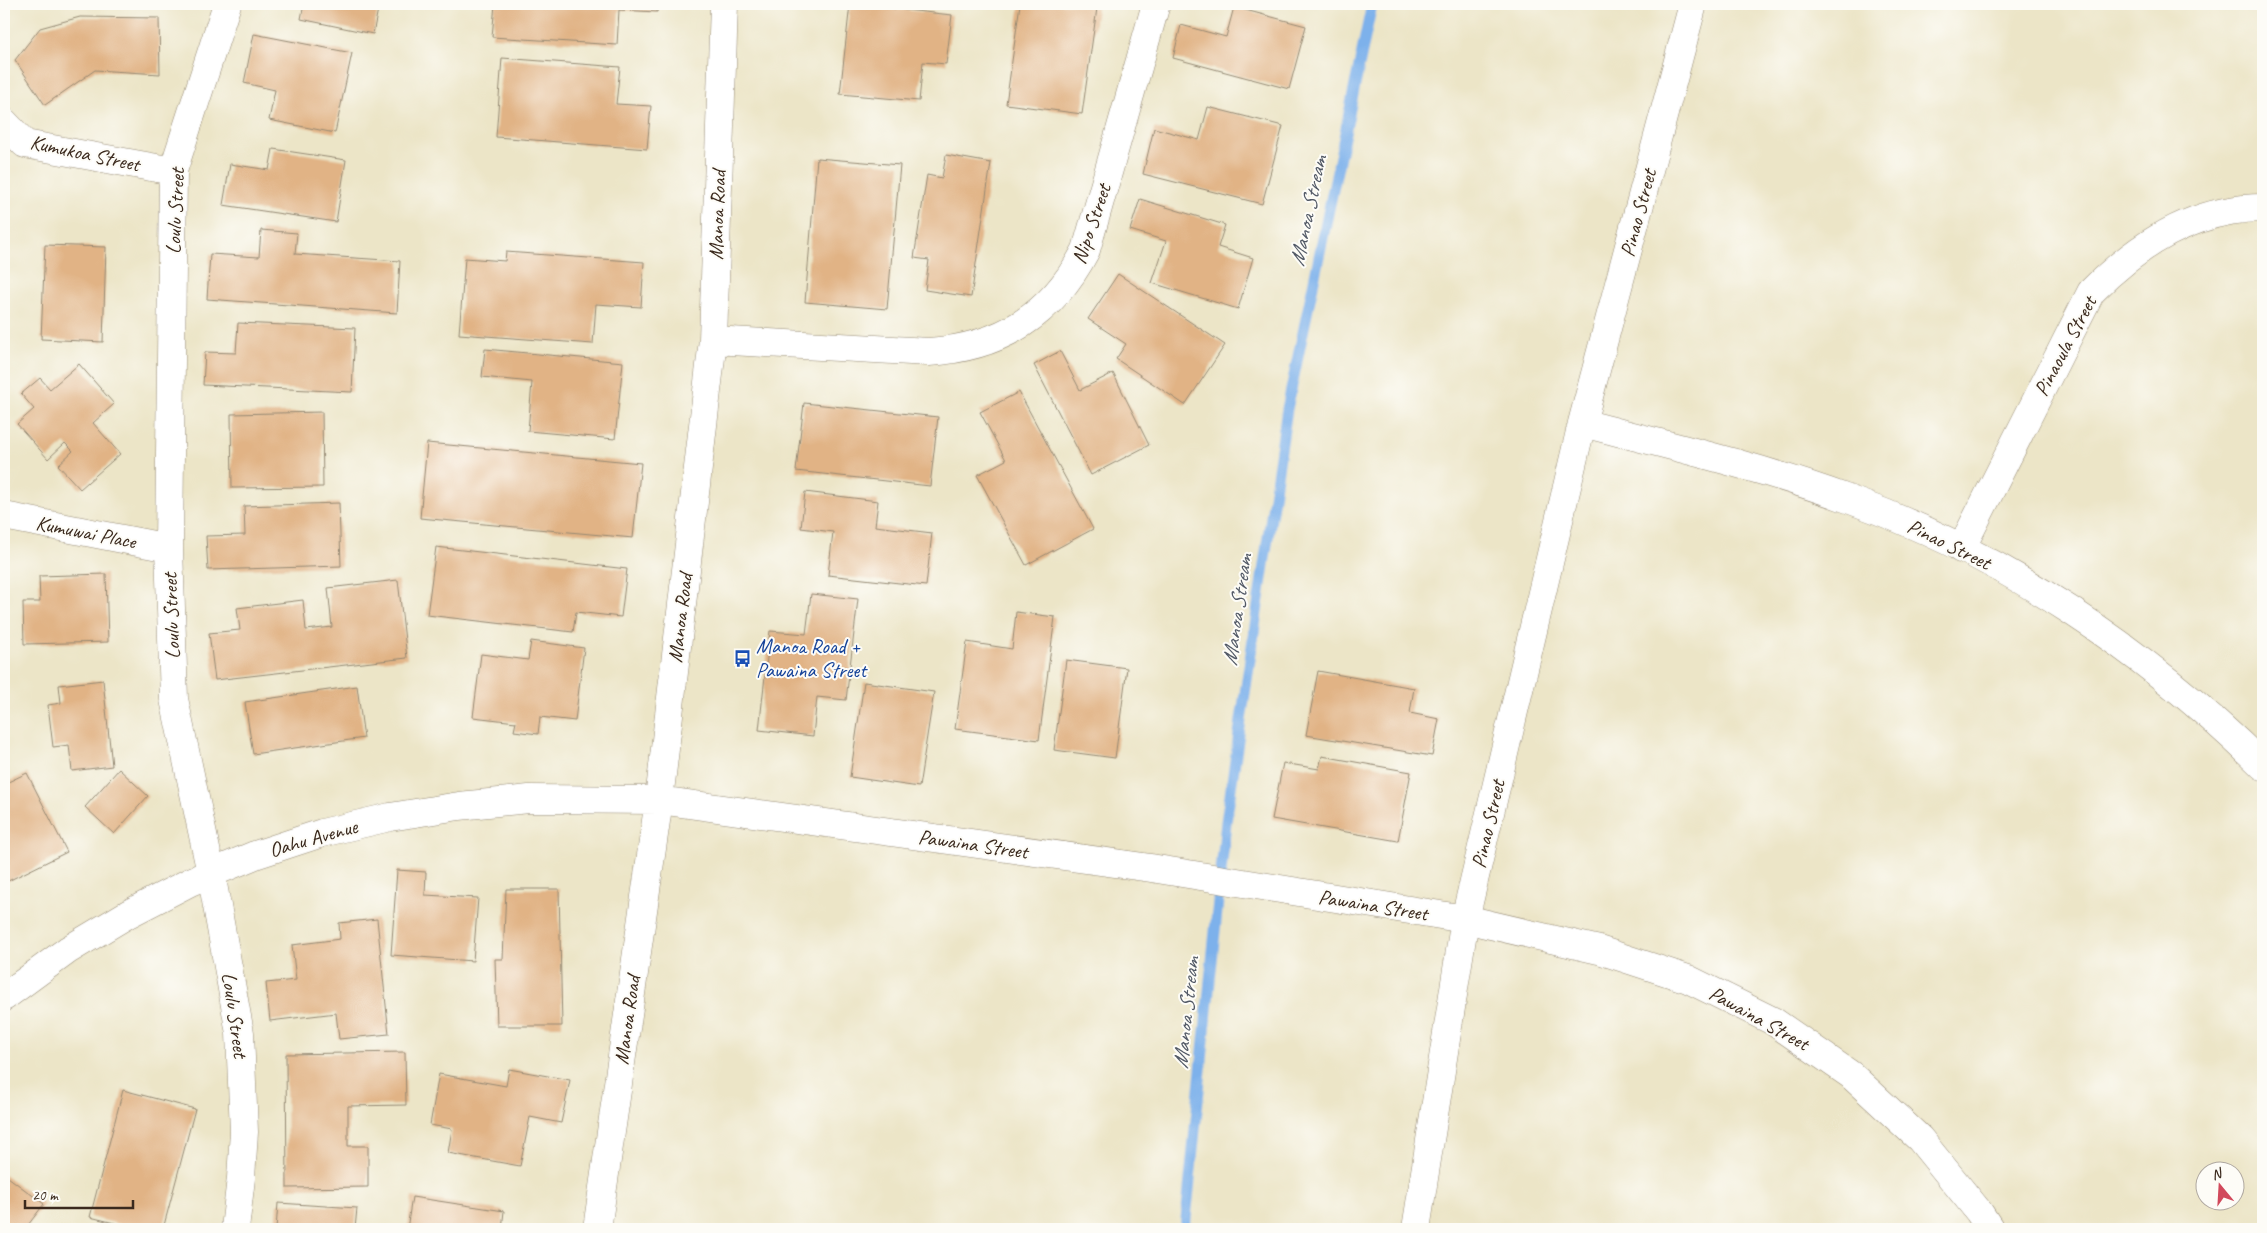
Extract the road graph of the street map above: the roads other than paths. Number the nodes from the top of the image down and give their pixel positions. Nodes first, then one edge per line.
1 (227, 4) edge
2 (724, 4) edge
3 (1156, 4) edge
4 (1694, 4) edge
5 (4, 122) edge
6 (173, 171) junction
7 (2263, 208) edge
8 (713, 340) junction
9 (1582, 422) junction
10 (4, 516) edge
11 (169, 548) junction
12 (1961, 549) junction
13 (2263, 766) edge
14 (659, 800) junction
15 (211, 873) junction
16 (1465, 919) junction
17 (4, 997) edge
18 (235, 1229) edge
19 (598, 1229) edge
20 (1416, 1229) edge
21 (1990, 1229) edge

1 - 6 street, Loulu Street
2 - 8 street, Manoa Road
3 - 8 street, Nipo Street
4 - 9 street, Pinao Street
5 - 6 street, Kumukoa Street
6 - 11 street, Loulu Street
7 - 12 street, Pinaoula Street
8 - 14 street, Manoa Road
9 - 12 street, Pinao Street
9 - 16 street, Pinao Street
10 - 11 street, Kumuwai Place
11 - 15 street, Loulu Street
12 - 13 street, Pinao Street
14 - 15 street, Oahu Avenue
14 - 16 street, Pawaina Street
14 - 19 street, Manoa Road
15 - 17 street, Oahu Avenue
15 - 18 street, Loulu Street
16 - 20 street, Pinao Street
16 - 21 street, Pawaina Street

